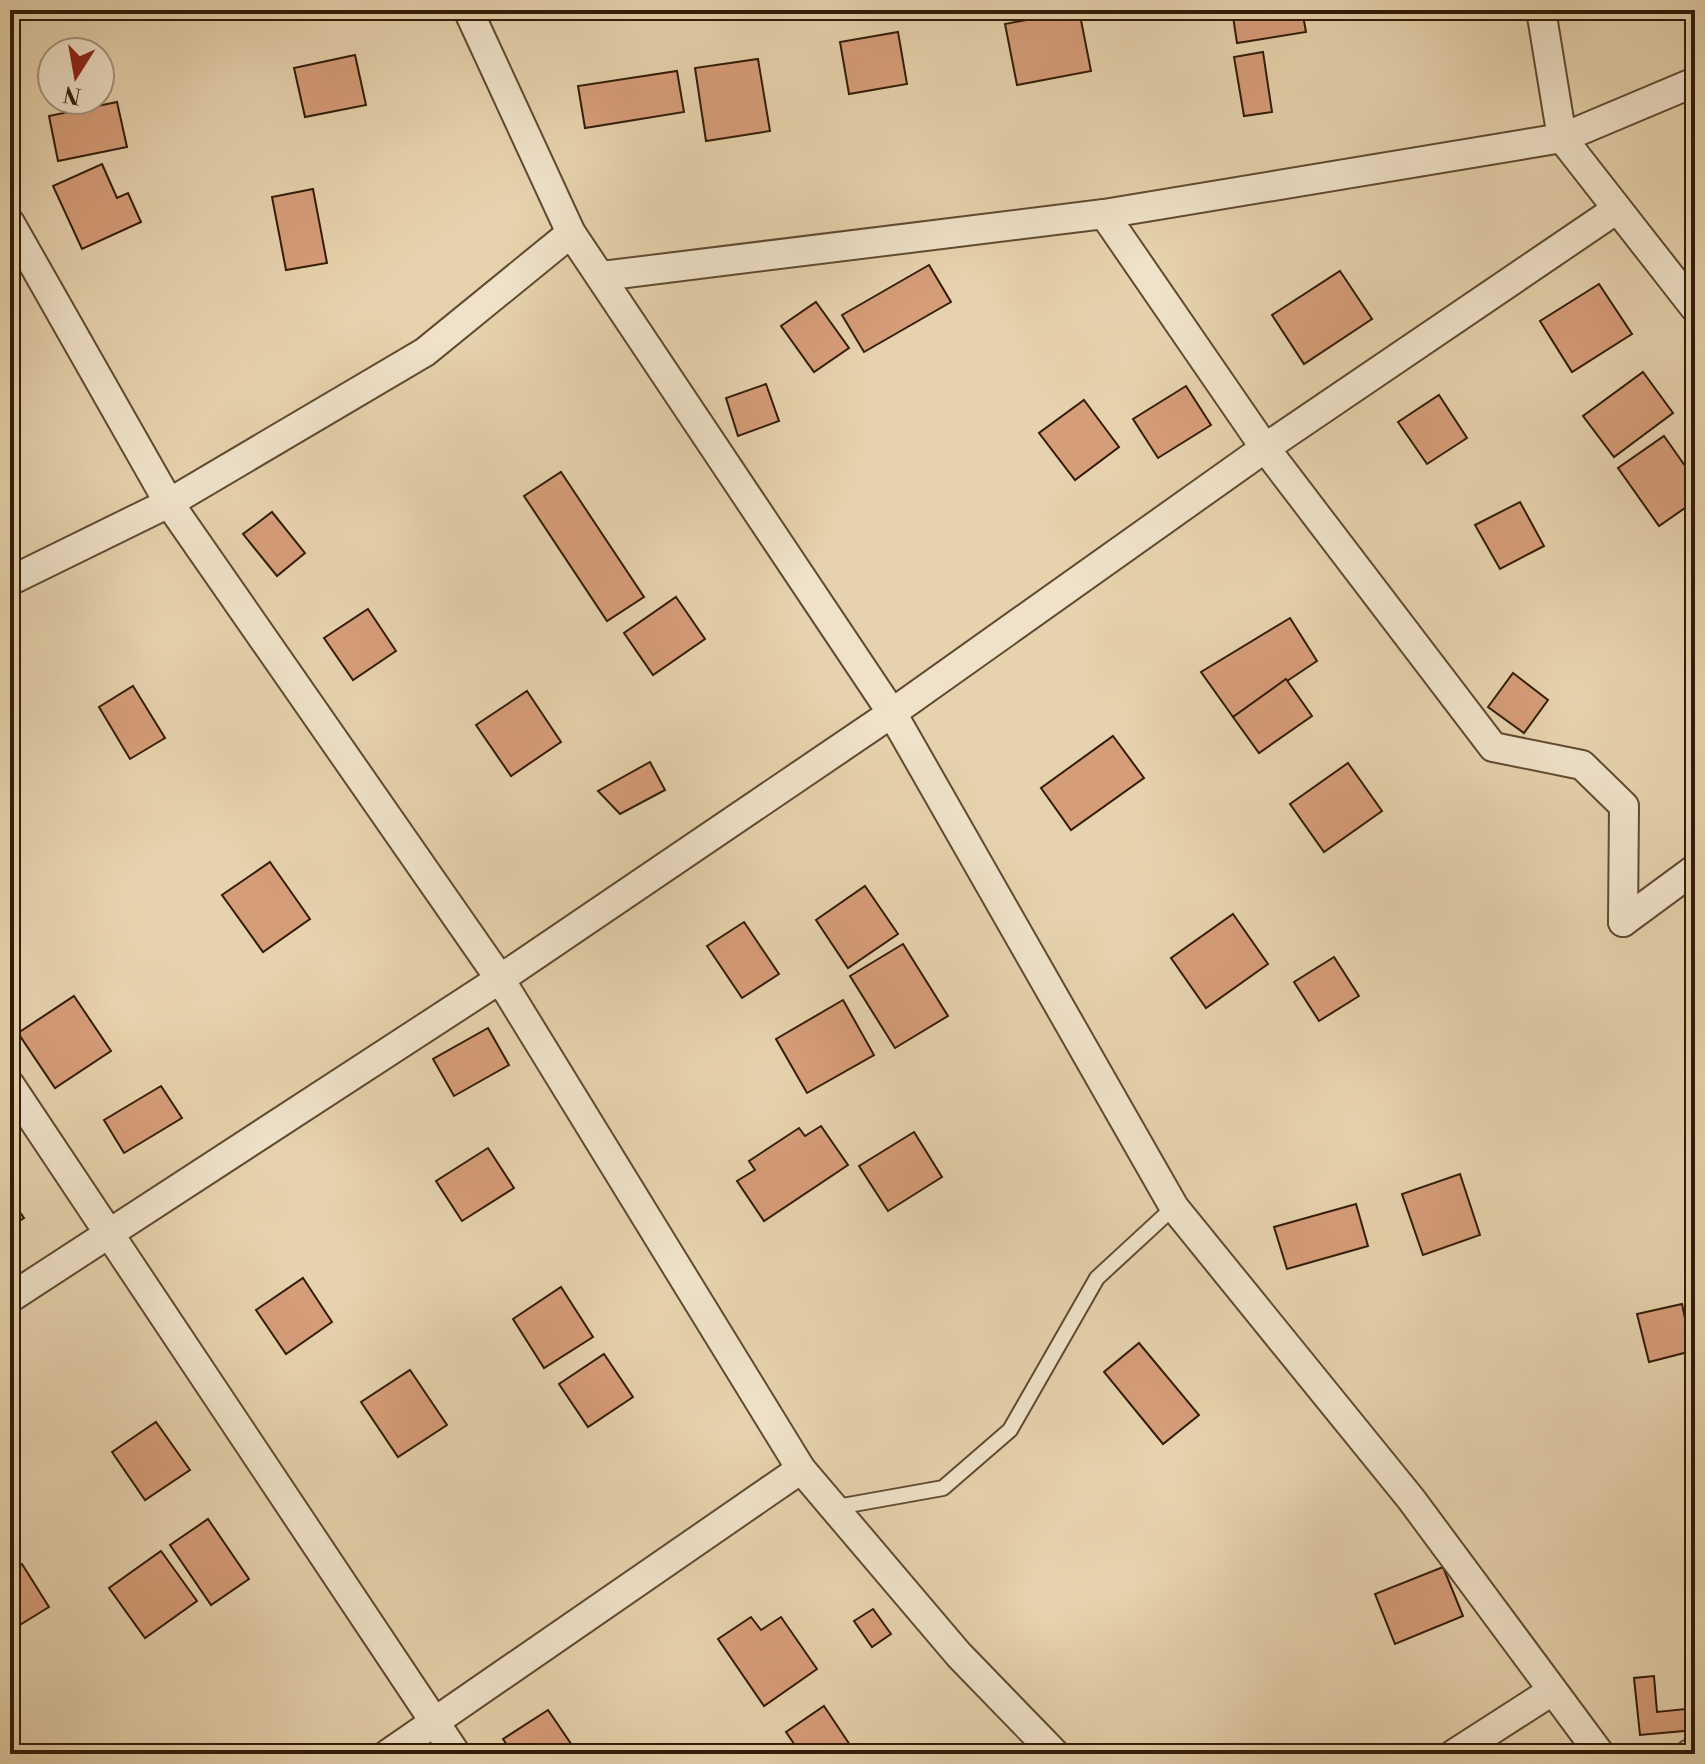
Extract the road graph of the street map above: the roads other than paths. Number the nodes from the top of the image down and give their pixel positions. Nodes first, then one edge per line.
1 (468, 10) edge
2 (1541, 10) edge
3 (1695, 82) edge
4 (1562, 138) junction
5 (1617, 209) junction
6 (1104, 214) junction
7 (10, 223) edge
8 (571, 233) junction
9 (602, 276) junction
10 (1695, 308) edge
11 (1265, 448) junction
12 (169, 503) junction
13 (10, 581) edge
14 (892, 713) junction
15 (1695, 869) edge
16 (500, 979) junction
17 (10, 1085) edge
18 (1174, 1207) junction
19 (111, 1234) junction
20 (10, 1298) edge
21 (801, 1469) junction
22 (837, 1507) junction
23 (1552, 1691) junction
24 (435, 1723) junction
25 (388, 1754) edge
26 (456, 1754) edge
27 (1055, 1754) edge
28 (1454, 1754) edge
29 (1600, 1754) edge

1 - 8 street
2 - 4 street
3 - 4 street
4 - 5 street
4 - 6 street
5 - 10 street
5 - 11 street
6 - 9 street
6 - 11 street
7 - 12 street
8 - 9 street
8 - 12 street
9 - 14 street
11 - 14 street
11 - 15 street
12 - 13 street
12 - 16 street
14 - 16 street
14 - 18 street
16 - 19 street
16 - 21 street
17 - 19 street
18 - 22 lane
18 - 23 street
19 - 20 street
19 - 24 street
21 - 22 street
21 - 24 street
22 - 27 street
23 - 28 street
23 - 29 street
24 - 25 street
24 - 26 street

